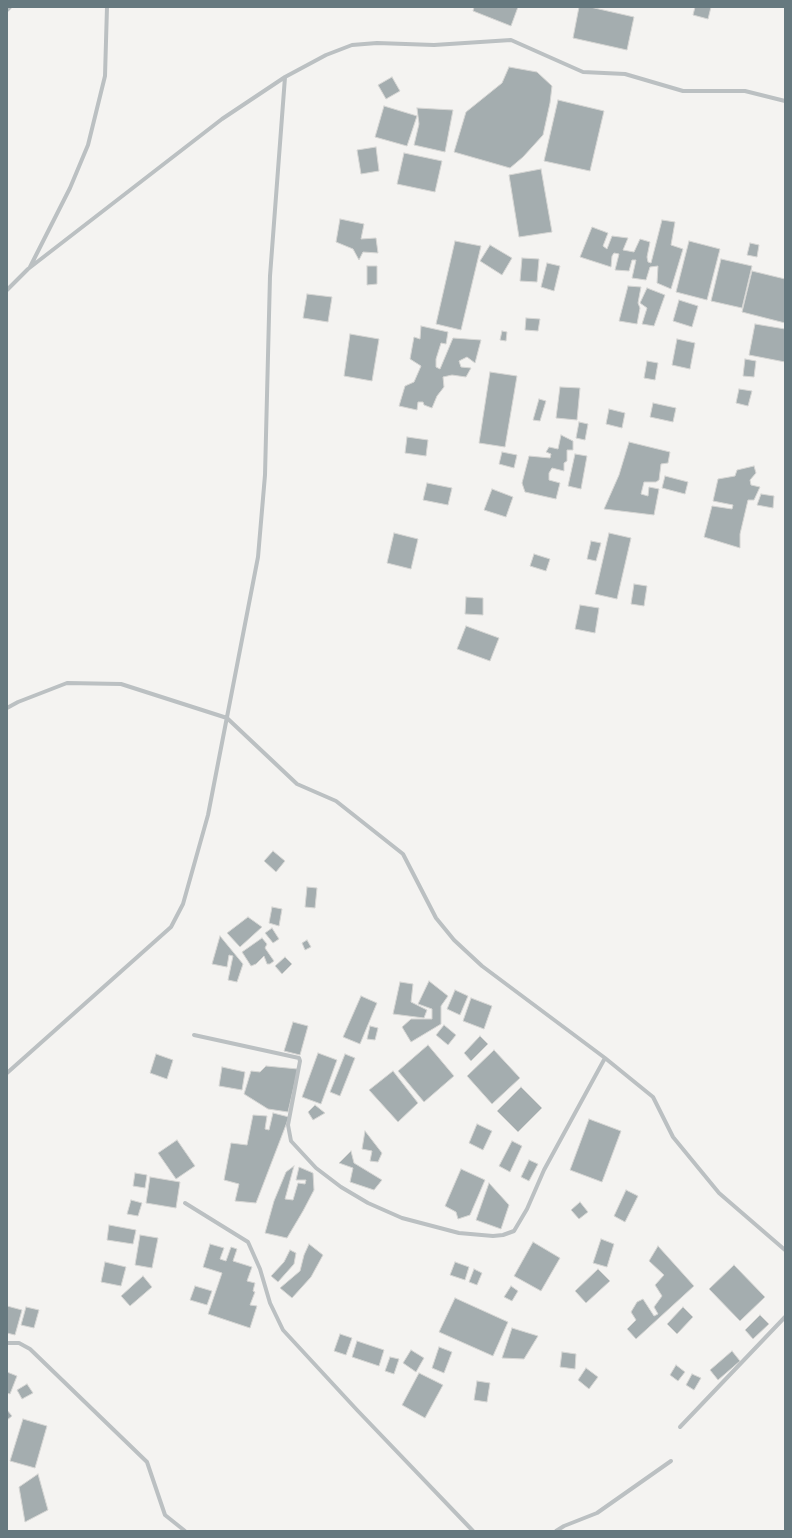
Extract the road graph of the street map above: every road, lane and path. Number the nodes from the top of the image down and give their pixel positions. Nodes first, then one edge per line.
1 (10, 7) edge
2 (107, 7) edge
3 (7, 10) edge
4 (285, 77) junction
5 (785, 101) edge
6 (28, 269) junction
7 (7, 290) edge
8 (7, 708) edge
9 (227, 718) junction
10 (194, 1035) dead end
11 (605, 1058) junction
12 (7, 1073) edge
13 (185, 1203) dead end
14 (785, 1250) edge
15 (785, 1317) edge
16 (7, 1343) edge
17 (680, 1427) dead end
18 (671, 1461) dead end
19 (185, 1531) edge
20 (473, 1531) edge
21 (556, 1531) edge

1 - 3 street
2 - 6 street
4 - 5 street
4 - 6 street
4 - 9 street
6 - 7 street
8 - 9 street
9 - 11 street
9 - 12 street
10 - 11 street
11 - 14 street
13 - 20 street
15 - 17 street
16 - 19 street
18 - 21 street

